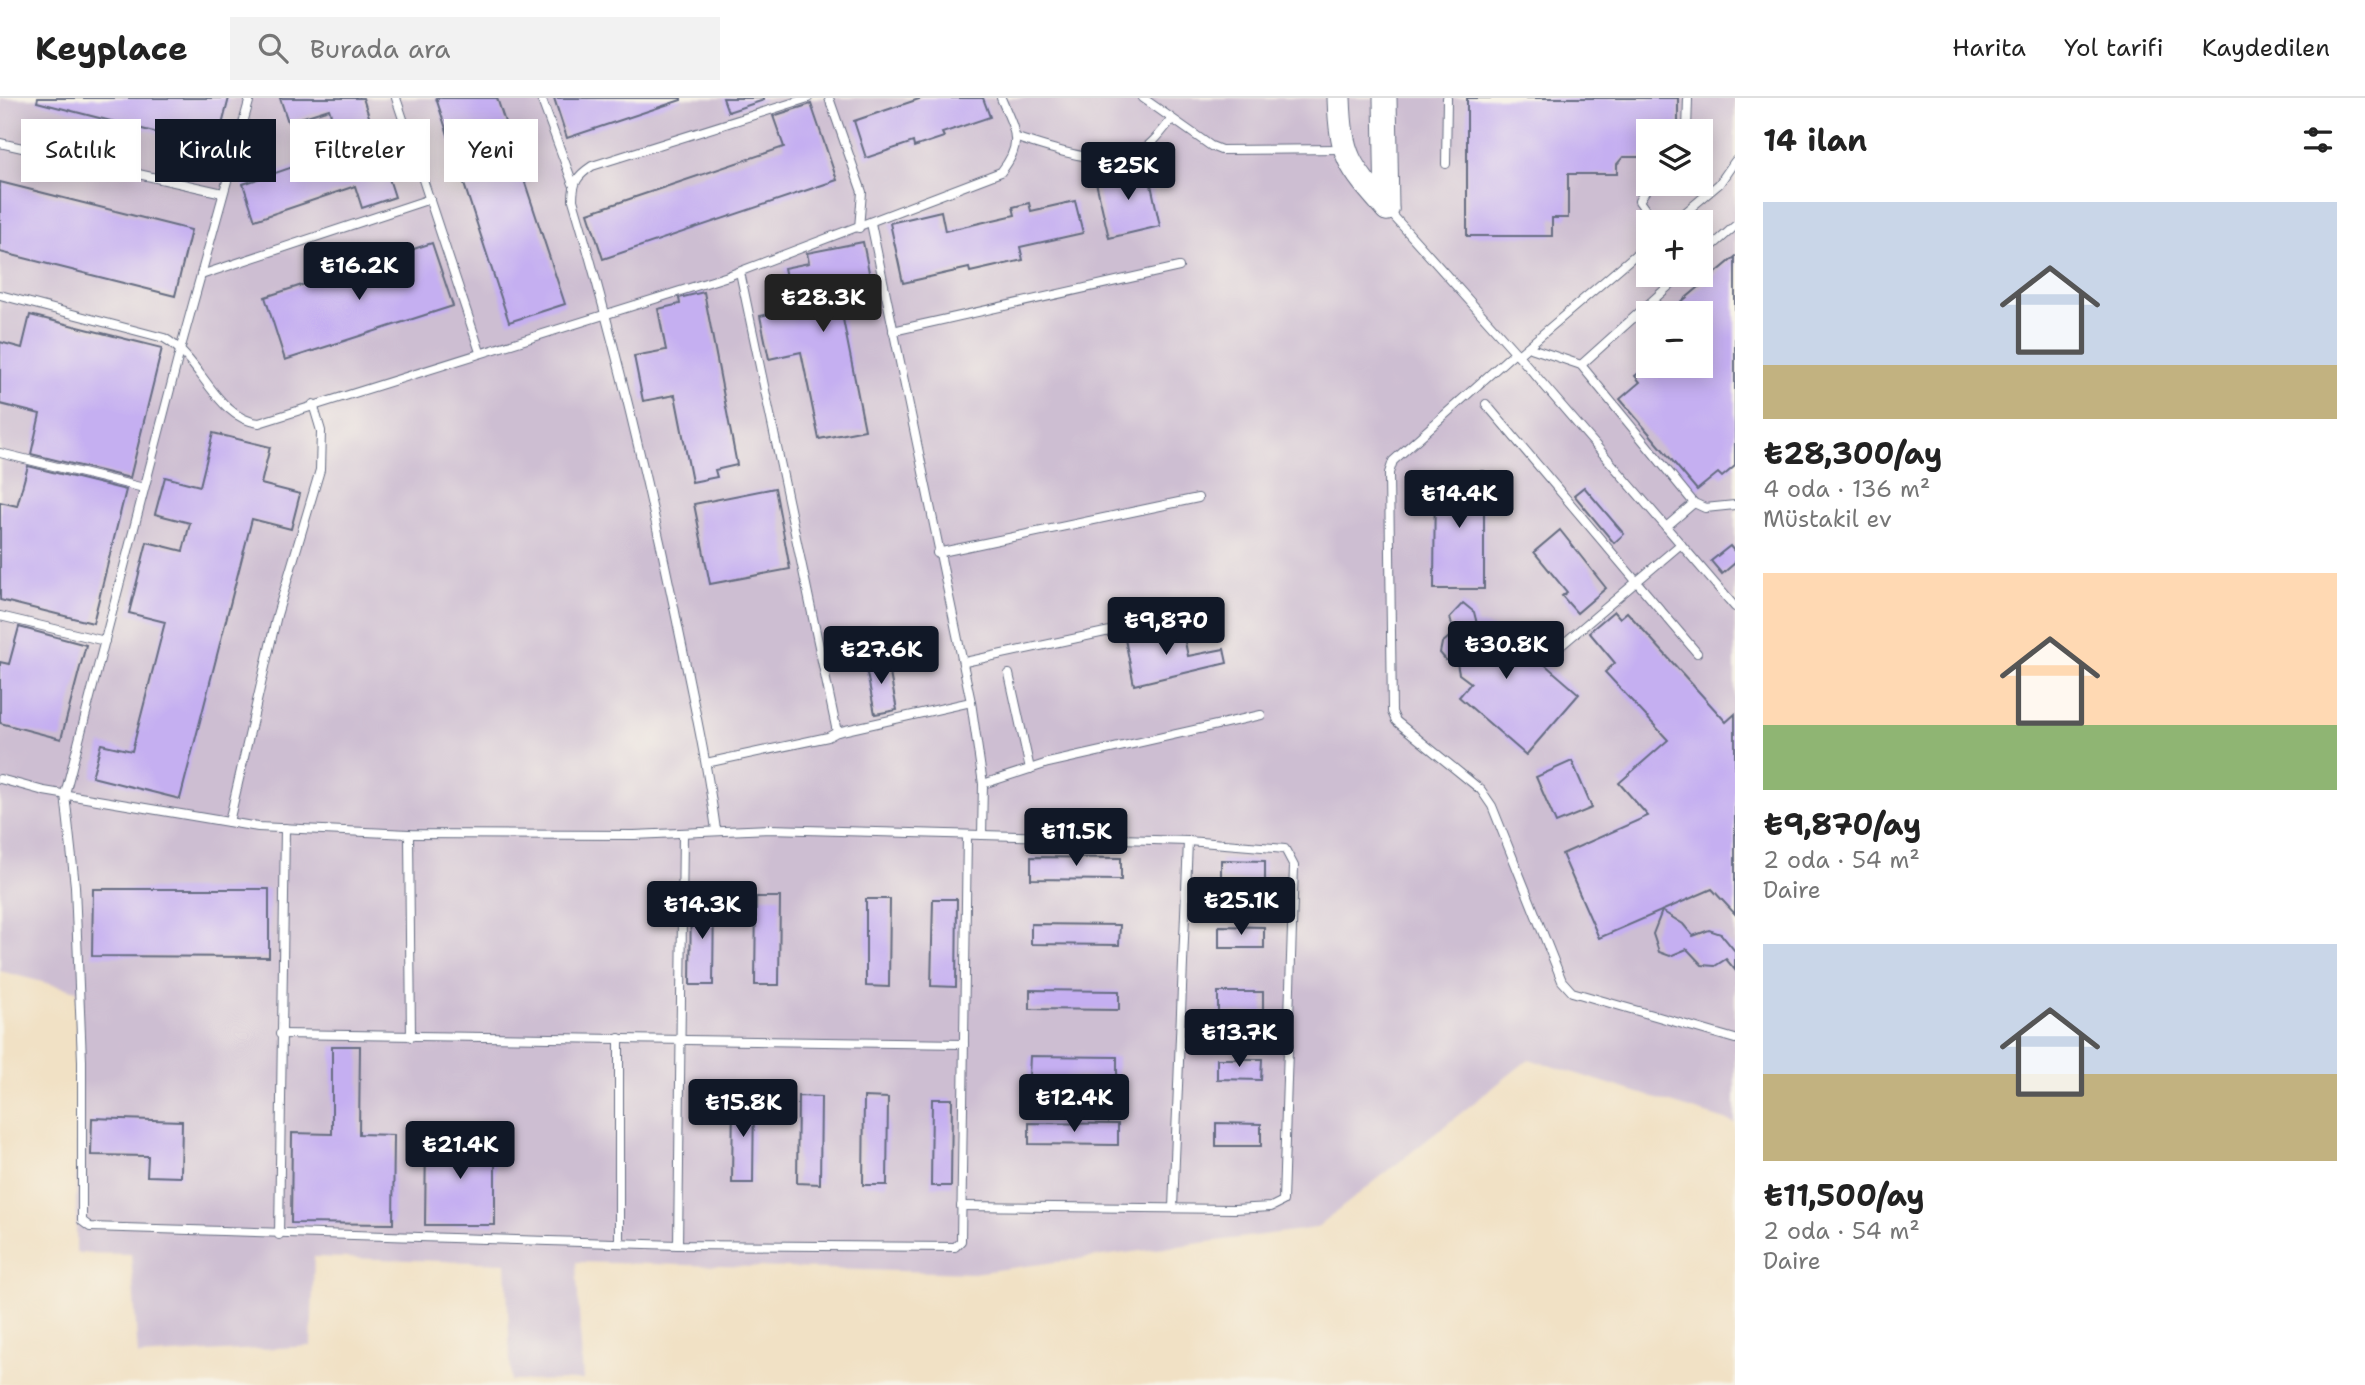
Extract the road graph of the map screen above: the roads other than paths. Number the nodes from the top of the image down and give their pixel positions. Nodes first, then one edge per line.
1 (250, 98) edge
2 (396, 98) edge
3 (541, 98) edge
4 (808, 98) edge
5 (830, 98) edge
6 (1001, 98) edge
7 (1143, 98) edge
8 (1339, 98) edge
9 (1385, 98) edge
10 (1447, 98) edge
11 (1688, 98) edge
12 (1172, 119) junction
13 (1687, 119) edge
14 (1017, 138) junction
15 (0, 143) edge
16 (1345, 149) junction
17 (1735, 161) edge
18 (1446, 163) dead end
19 (573, 184) junction
20 (223, 193) junction
21 (430, 199) junction
22 (1387, 209) junction
23 (1688, 210) edge
24 (871, 223) junction
25 (1735, 226) edge
26 (859, 228) junction
27 (1713, 245) edge
28 (1636, 254) edge
29 (1179, 267) dead end
30 (740, 272) junction
31 (201, 275) junction
32 (1668, 287) edge
33 (0, 295) edge
34 (607, 312) junction
35 (893, 331) junction
36 (1528, 347) junction
37 (181, 348) junction
38 (480, 352) junction
39 (1517, 353) junction
40 (1581, 365) junction
41 (313, 404) junction
42 (1486, 404) dead end
43 (0, 453) edge
44 (144, 488) junction
45 (1198, 498) dead end
46 (1694, 503) junction
47 (1735, 505) edge
48 (1666, 527) junction
49 (1681, 544) junction
50 (937, 553) junction
51 (1637, 582) junction
52 (1735, 607) edge
53 (1203, 611) dead end
54 (0, 616) edge
55 (105, 641) junction
56 (1563, 644) dead end
57 (1697, 653) dead end
58 (965, 662) junction
59 (1009, 674) dead end
60 (971, 702) junction
61 (1261, 715) dead end
62 (836, 732) junction
63 (706, 763) junction
64 (1030, 769) junction
65 (0, 779) edge
66 (983, 784) junction
67 (65, 794) junction
68 (229, 822) junction
69 (285, 828) junction
70 (716, 831) junction
71 (409, 834) junction
72 (683, 834) junction
73 (967, 835) junction
74 (982, 835) junction
75 (1188, 841) junction
76 (281, 1034) junction
77 (411, 1037) junction
78 (619, 1038) junction
79 (680, 1038) junction
80 (1735, 1039) edge
81 (964, 1044) junction
82 (961, 1206) junction
83 (1172, 1208) junction
84 (279, 1235) junction
85 (619, 1242) junction
86 (678, 1245) junction

1 - 20 lane
2 - 21 lane
3 - 19 lane
4 - 19 lane
5 - 26 lane
6 - 14 lane
7 - 12 lane
8 - 16 street
9 - 22 street
10 - 18 lane
11 - 13 lane
12 - 14 lane
12 - 16 lane
14 - 24 lane
15 - 20 lane
16 - 22 street
17 - 23 lane
19 - 34 lane
20 - 31 lane
21 - 31 lane
21 - 38 lane
22 - 39 lane
24 - 26 lane
24 - 35 lane
25 - 27 lane
26 - 30 lane
28 - 36 lane
29 - 35 lane
30 - 34 lane
30 - 62 lane
31 - 37 lane
32 - 40 lane
33 - 37 lane
34 - 38 lane
34 - 63 lane
35 - 50 lane
36 - 39 lane
36 - 40 lane
37 - 41 lane
37 - 44 lane
38 - 41 lane
39 - 48 lane
39 - 80 lane
40 - 46 lane
41 - 68 lane
42 - 51 lane
43 - 44 lane
44 - 55 lane
45 - 50 lane
46 - 47 lane
46 - 48 lane
48 - 49 lane
49 - 51 lane
49 - 52 lane
50 - 58 lane
51 - 56 lane
51 - 57 lane
53 - 58 lane
54 - 55 lane
55 - 67 lane
58 - 60 lane
59 - 64 lane
60 - 62 lane
60 - 66 lane
61 - 64 lane
62 - 63 lane
63 - 70 lane
64 - 66 lane
65 - 67 lane
66 - 74 lane
67 - 68 lane
67 - 84 lane
68 - 69 lane
69 - 71 lane
69 - 76 lane
70 - 72 lane
70 - 73 lane
71 - 72 lane
71 - 77 lane
72 - 79 lane
73 - 74 lane
73 - 81 lane
74 - 75 lane
75 - 83 lane
75 - 83 lane
76 - 77 lane
76 - 84 lane
77 - 78 lane
78 - 79 lane
78 - 85 lane
79 - 81 lane
79 - 86 lane
81 - 82 lane
82 - 83 lane
82 - 86 lane
84 - 85 lane
85 - 86 lane

